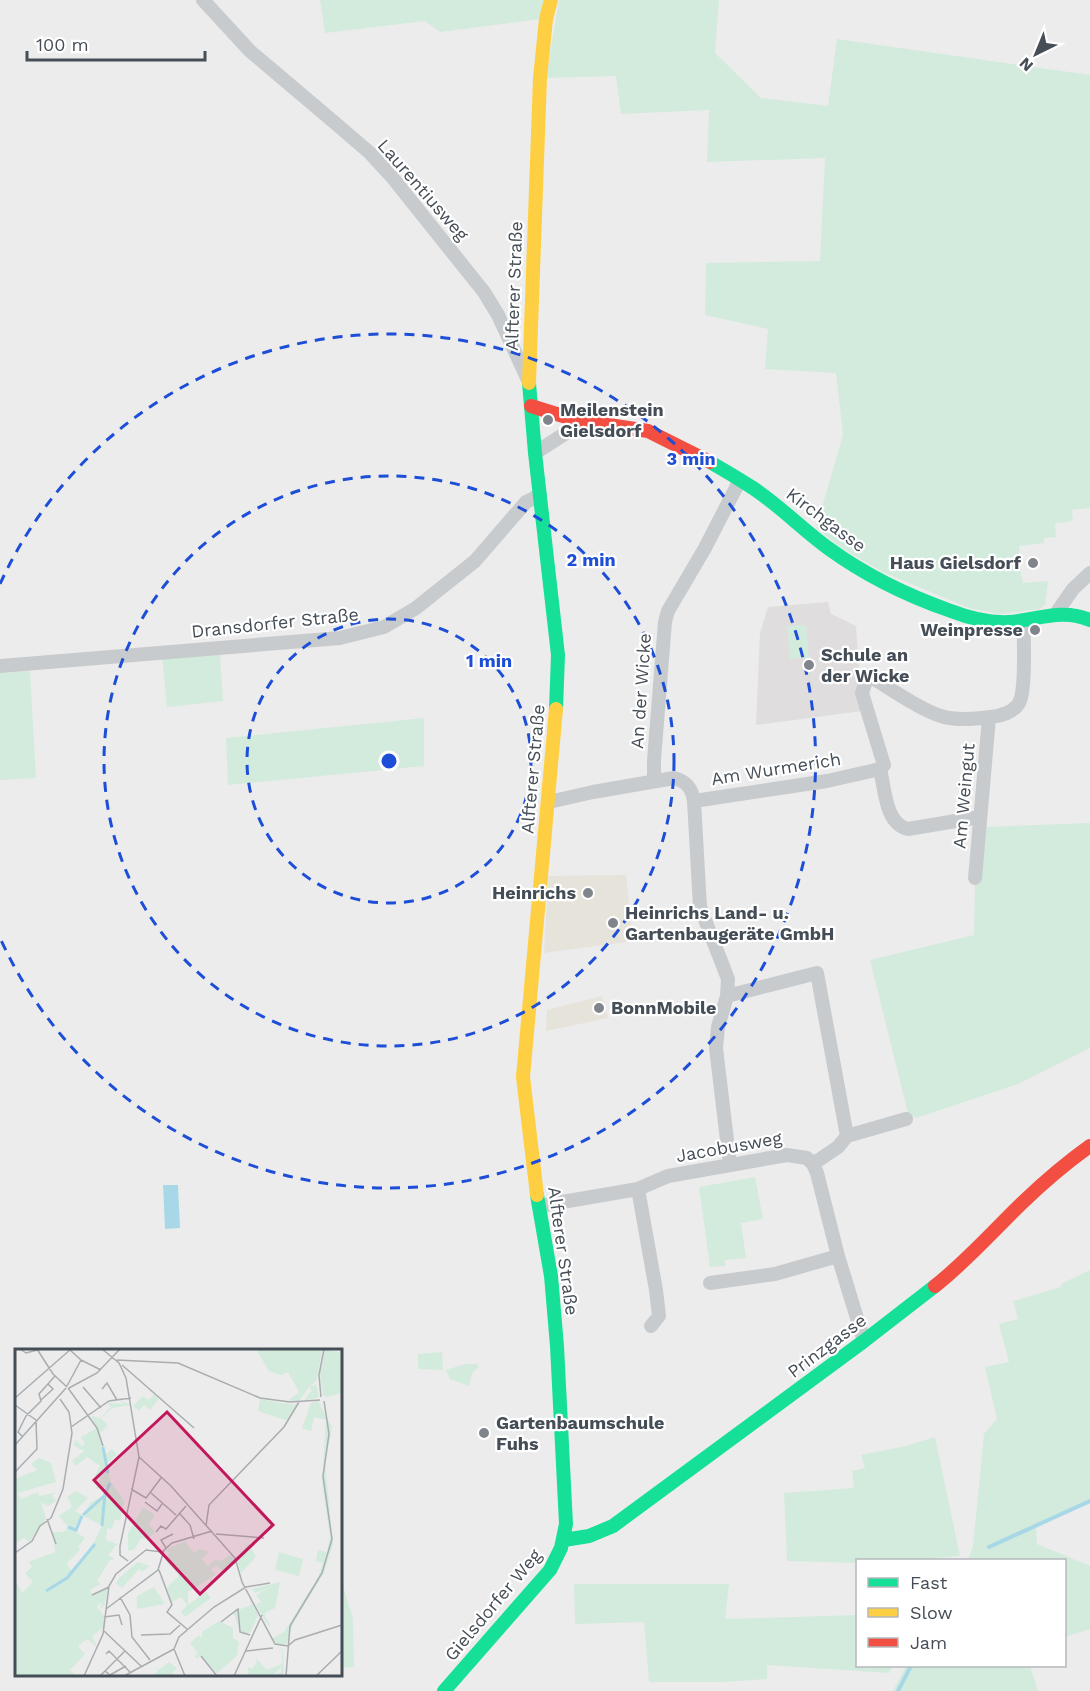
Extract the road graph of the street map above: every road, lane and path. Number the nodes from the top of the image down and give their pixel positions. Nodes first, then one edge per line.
1 (203, 0) edge
2 (551, 0) edge
3 (529, 382) junction
4 (531, 406) junction
5 (583, 422) junction
6 (535, 453) junction
7 (740, 480) junction
8 (540, 495) junction
9 (1090, 573) edge
10 (1055, 615) junction
11 (1090, 620) edge
12 (1023, 621) junction
13 (0, 666) edge
14 (989, 718) junction
15 (880, 769) junction
16 (654, 781) junction
17 (694, 801) junction
18 (549, 802) junction
19 (980, 817) junction
20 (975, 878) dead end
21 (727, 996) junction
22 (906, 1119) dead end
23 (847, 1136) junction
24 (1090, 1146) edge
25 (813, 1164) junction
26 (730, 1165) junction
27 (638, 1189) junction
28 (539, 1206) junction
29 (838, 1256) junction
30 (710, 1283) dead end
31 (651, 1326) dead end
32 (864, 1341) junction
33 (564, 1540) junction
34 (444, 1691) edge

1 - 3 street, Laurentiusweg
2 - 3 street, Alfterer Straße
3 - 4 street, Alfterer Straße
4 - 5 street, Kirchgasse
4 - 6 street, Alfterer Straße
5 - 6 street
5 - 7 street, Kirchgasse
6 - 8 street, Alfterer Straße
7 - 12 street, Kirchgasse
7 - 16 street, An der Wicke
8 - 13 street, Dransdorfer Straße
8 - 18 street, Alfterer Straße
9 - 10 street
10 - 11 street, Kirchgasse
10 - 12 street, Kirchgasse
12 - 14 street
14 - 15 street
14 - 19 street, Am Weingut
15 - 17 street, Am Wurmerich
15 - 19 street
16 - 17 street, Am Wurmerich
16 - 18 street, Am Wurmerich
17 - 21 street
18 - 28 street, Alfterer Straße
19 - 20 street, Am Weingut
21 - 23 street
21 - 26 street
22 - 23 street
23 - 25 street
24 - 32 street, Prinzgasse
25 - 26 street, Jacobusweg
25 - 29 street
26 - 27 street, Jacobusweg
27 - 28 street, Jacobusweg
27 - 31 street
28 - 33 street, Alfterer Straße
29 - 30 street
29 - 32 street
32 - 33 street, Prinzgasse
33 - 34 street, Gielsdorfer Weg

